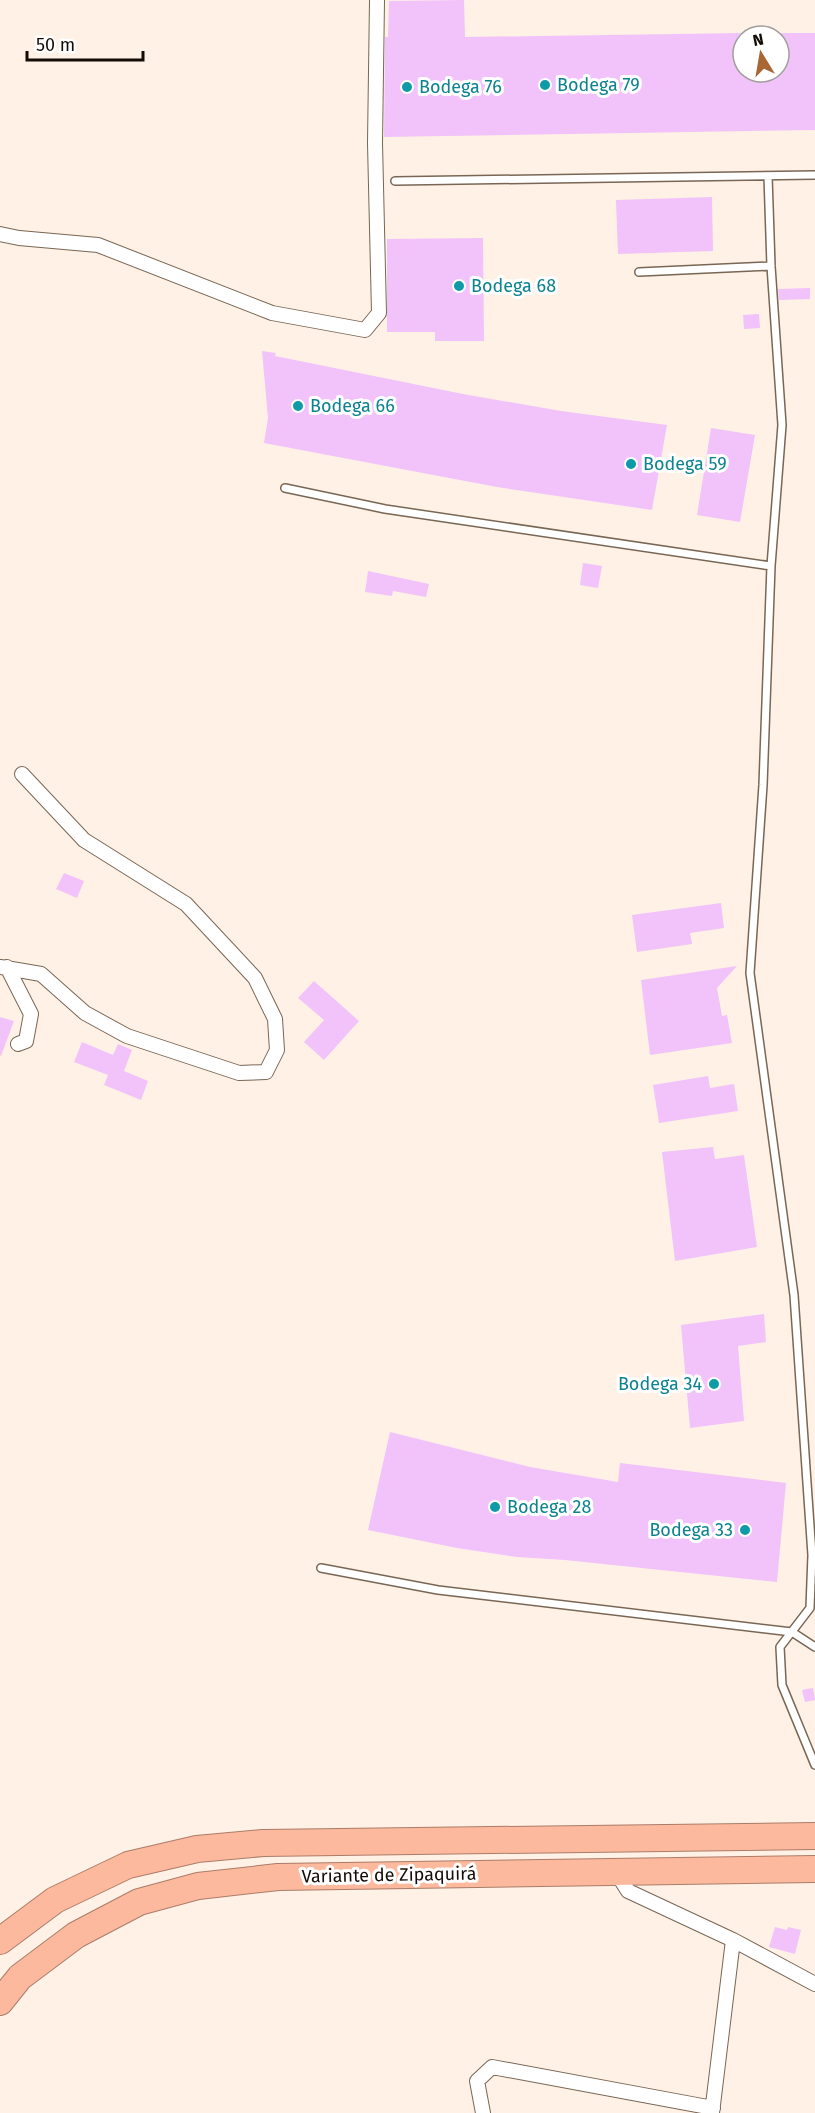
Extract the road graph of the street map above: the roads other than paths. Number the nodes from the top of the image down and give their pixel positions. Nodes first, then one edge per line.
1 (377, 0) edge
2 (815, 175) edge
3 (768, 176) junction
4 (395, 181) dead end
5 (0, 234) edge
6 (771, 266) junction
7 (639, 272) dead end
8 (285, 488) dead end
9 (771, 566) junction
10 (22, 774) dead end
11 (3, 967) edge
12 (18, 1044) dead end
13 (321, 1568) dead end
14 (792, 1632) junction
15 (815, 1647) edge
16 (815, 1765) edge
17 (815, 1836) edge
18 (815, 1869) edge
19 (616, 1872) junction
20 (733, 1940) junction
21 (0, 1941) edge
22 (815, 1984) edge
23 (0, 2002) edge
24 (712, 2110) edge
25 (483, 2113) edge

1 - 5 street
2 - 3 lane
3 - 4 lane
3 - 6 lane
6 - 7 lane
6 - 9 lane
8 - 9 lane
9 - 14 lane
10 - 11 street
11 - 12 street
13 - 14 lane
14 - 15 lane
14 - 16 lane
17 - 21 highway, Variante de Zipaquirá
18 - 19 highway, Variante de Zipaquirá
19 - 20 street
19 - 23 highway, Variante de Zipaquirá
20 - 22 street
20 - 24 street
24 - 25 street

